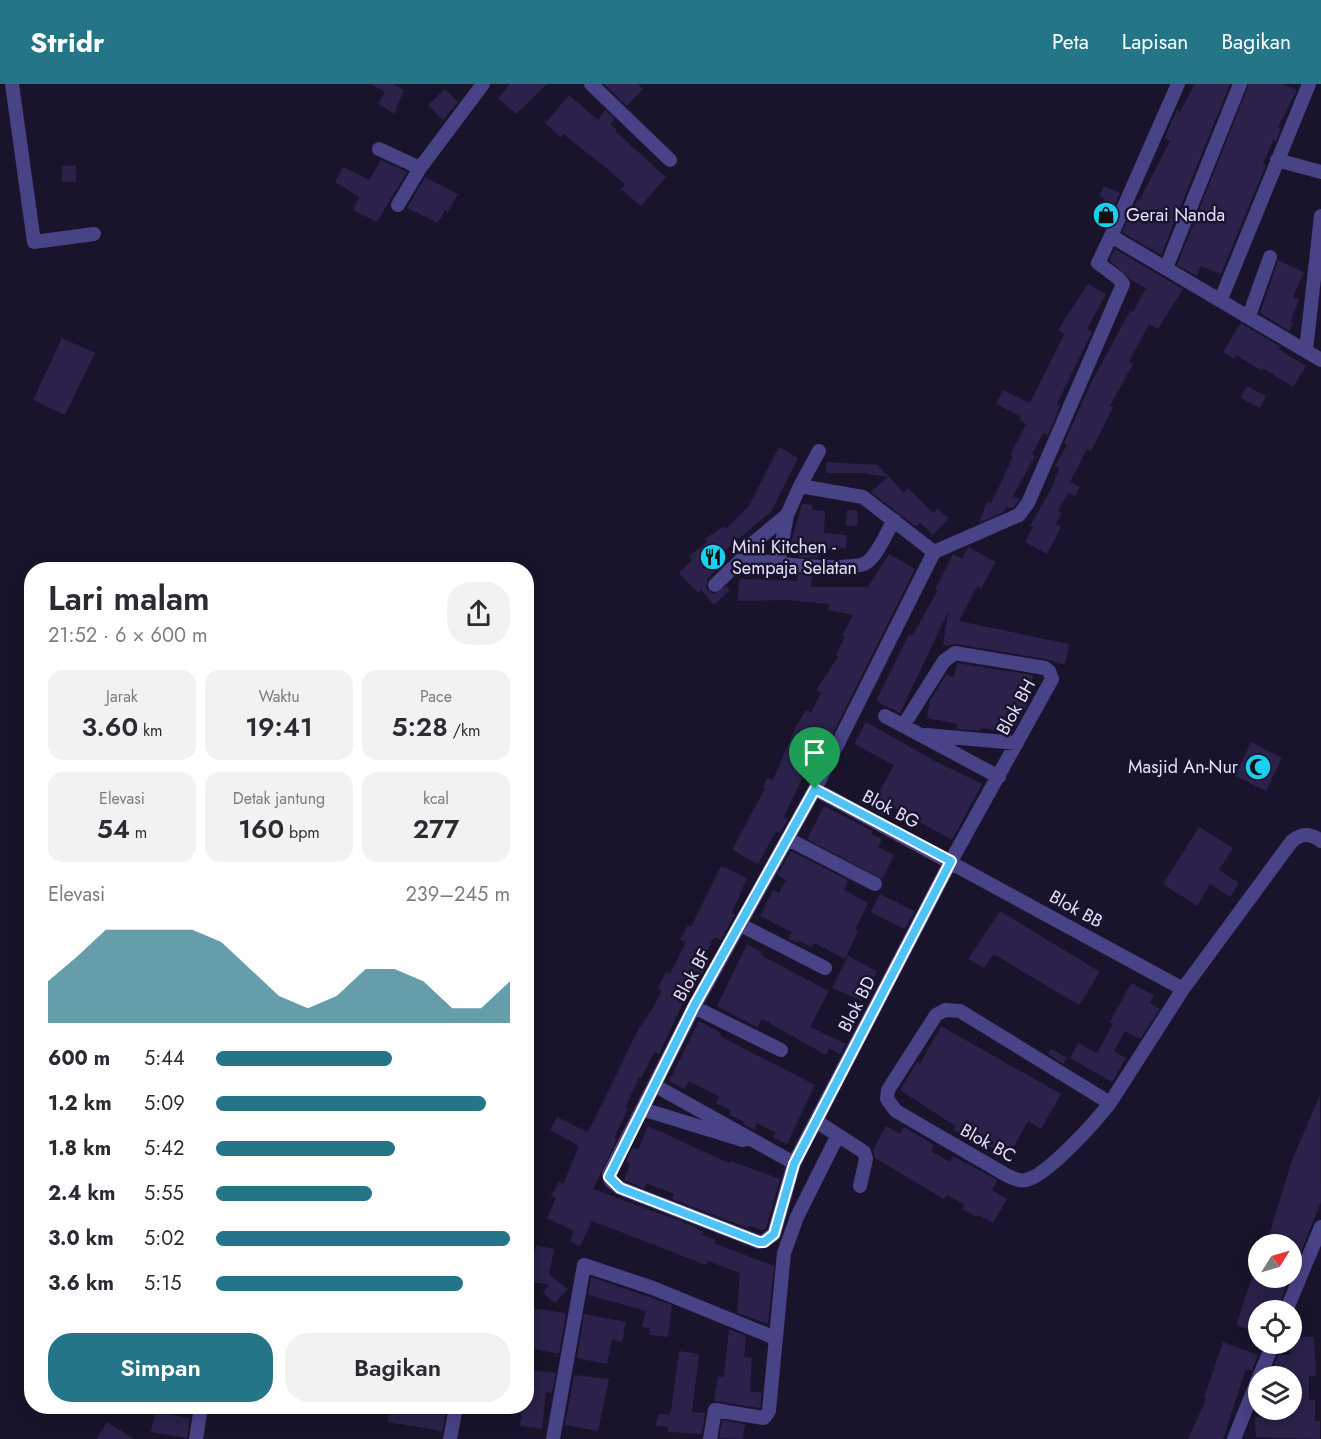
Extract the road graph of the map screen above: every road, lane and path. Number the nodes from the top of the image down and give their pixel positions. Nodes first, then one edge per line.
1 (12, 84) edge
2 (483, 84) edge
3 (591, 84) edge
4 (1178, 84) edge
5 (1240, 84) edge
6 (1309, 84) edge
7 (379, 149) dead end
8 (670, 160) dead end
9 (1283, 161) junction
10 (420, 168) junction
11 (1321, 172) edge
12 (398, 205) dead end
13 (1321, 216) edge
14 (93, 234) dead end
15 (1111, 236) junction
16 (1270, 257) dead end
17 (1166, 268) junction
18 (1226, 302) junction
19 (1247, 315) junction
20 (1306, 350) junction
21 (1321, 360) edge
22 (819, 451) dead end
23 (800, 486) junction
24 (787, 515) junction
25 (894, 520) junction
26 (934, 552) junction
27 (746, 555) junction
28 (778, 564) junction
29 (715, 585) dead end
30 (885, 716) dead end
31 (903, 726) junction
32 (920, 735) junction
33 (1017, 743) junction
34 (999, 777) junction
35 (815, 789) junction
36 (788, 839) junction
37 (1321, 841) edge
38 (951, 861) junction
39 (875, 884) dead end
40 (741, 925) junction
41 (825, 968) dead end
42 (1183, 989) junction
43 (694, 1006) junction
44 (781, 1050) dead end
45 (654, 1085) junction
46 (1110, 1103) junction
47 (642, 1109) junction
48 (816, 1121) junction
49 (841, 1137) junction
50 (751, 1142) junction
51 (794, 1164) junction
52 (611, 1181) joint
53 (860, 1186) dead end
54 (1321, 1227) edge
55 (1291, 1300) edge
56 (775, 1338) junction
57 (1248, 1405) edge
58 (200, 1414) edge
59 (455, 1414) edge
60 (196, 1439) edge
61 (450, 1439) edge
62 (553, 1439) edge
63 (710, 1439) edge
64 (1234, 1439) edge

1 - 14 street
2 - 10 street
3 - 8 street
4 - 15 street
5 - 17 street
6 - 9 street
7 - 10 street
9 - 11 street
9 - 18 street
10 - 12 street
13 - 20 street
15 - 17 street
15 - 26 street
16 - 19 street
17 - 18 street
18 - 19 street
19 - 20 street
20 - 21 street
22 - 23 street
23 - 24 street
23 - 25 street
24 - 27 street
24 - 28 street
25 - 26 street
25 - 28 street
26 - 35 street, Blok BF
27 - 28 street
27 - 29 street
30 - 31 street
31 - 32 street
31 - 33 street, Blok BH
32 - 33 street
32 - 34 street
33 - 34 street, Blok BH
34 - 38 street, Blok BH
35 - 36 street, Blok BF
35 - 38 street, Blok BG
36 - 39 street
36 - 40 street, Blok BF
37 - 42 street, Blok BC
38 - 42 street, Blok BB
38 - 48 street, Blok BD
40 - 41 street
40 - 43 street, Blok BF
42 - 46 street, Blok BC
43 - 44 street
43 - 45 street, Blok BF
45 - 47 street, Blok BF
45 - 50 street
46 - 46 street, Blok BC
47 - 50 street
47 - 52 street, Blok BF
48 - 49 street
48 - 51 street, Blok BD
49 - 53 street
49 - 56 street
50 - 51 street
51 - 52 street, Blok BD
54 - 55 street
56 - 62 street
56 - 63 street
57 - 64 street
58 - 60 street
59 - 61 street

